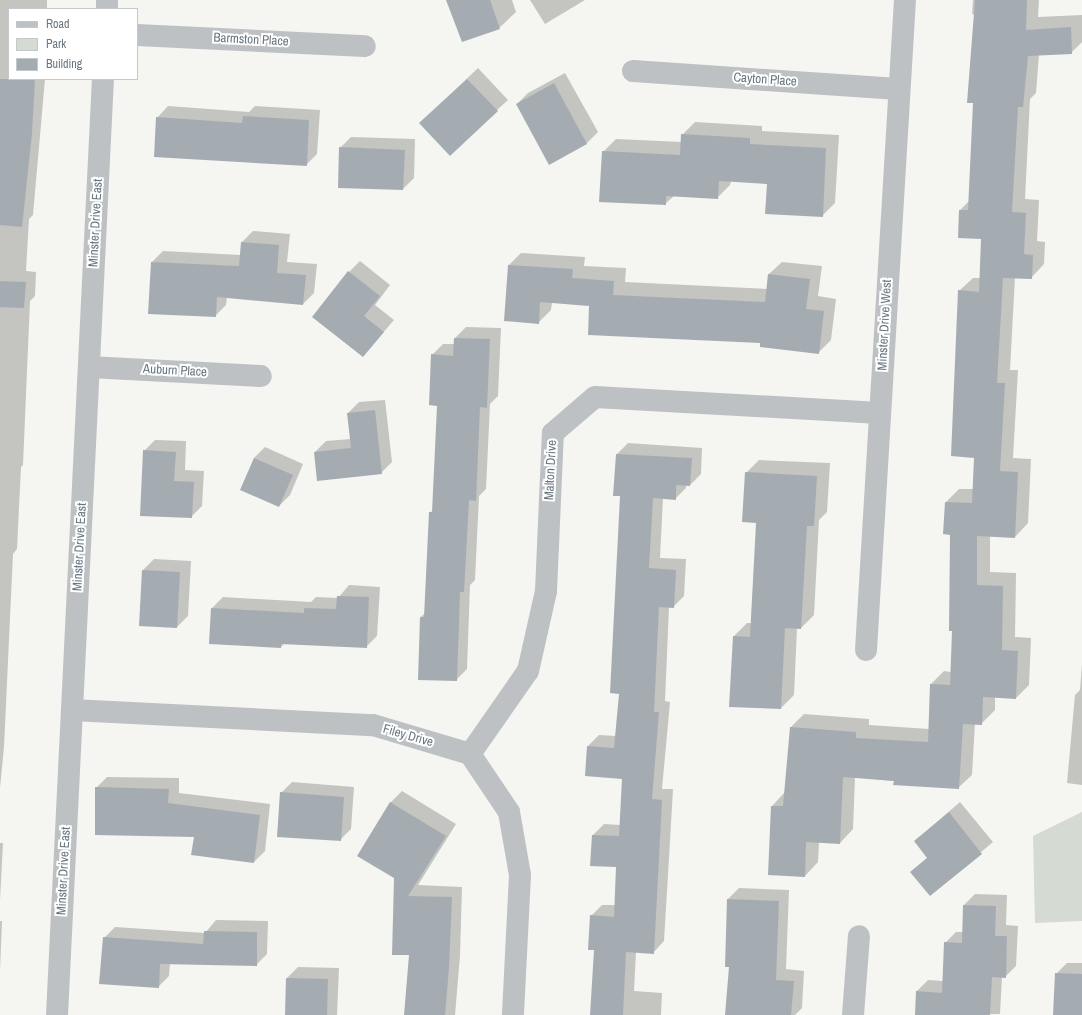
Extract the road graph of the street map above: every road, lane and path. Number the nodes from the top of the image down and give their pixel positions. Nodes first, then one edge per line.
1 (904, 0) edge
2 (138, 35) edge
3 (365, 46) dead end
4 (633, 71) dead end
5 (104, 80) edge
6 (898, 89) junction
7 (89, 367) junction
8 (261, 376) dead end
9 (880, 413) junction
10 (866, 650) dead end
11 (72, 710) junction
12 (470, 754) junction
13 (858, 936) dead end
14 (57, 1015) edge
15 (513, 1015) edge
16 (853, 1015) edge

1 - 6 street, Minster Drive West
2 - 3 street, Barmston Place
4 - 6 street, Cayton Place
5 - 7 street, Minster Drive East
6 - 9 street, Minster Drive West
7 - 8 street, Auburn Place
7 - 11 street, Minster Drive East
9 - 10 street, Minster Drive West
9 - 12 street, Malton Drive
11 - 12 street, Filey Drive
11 - 14 street, Minster Drive East
12 - 15 street
13 - 16 street

